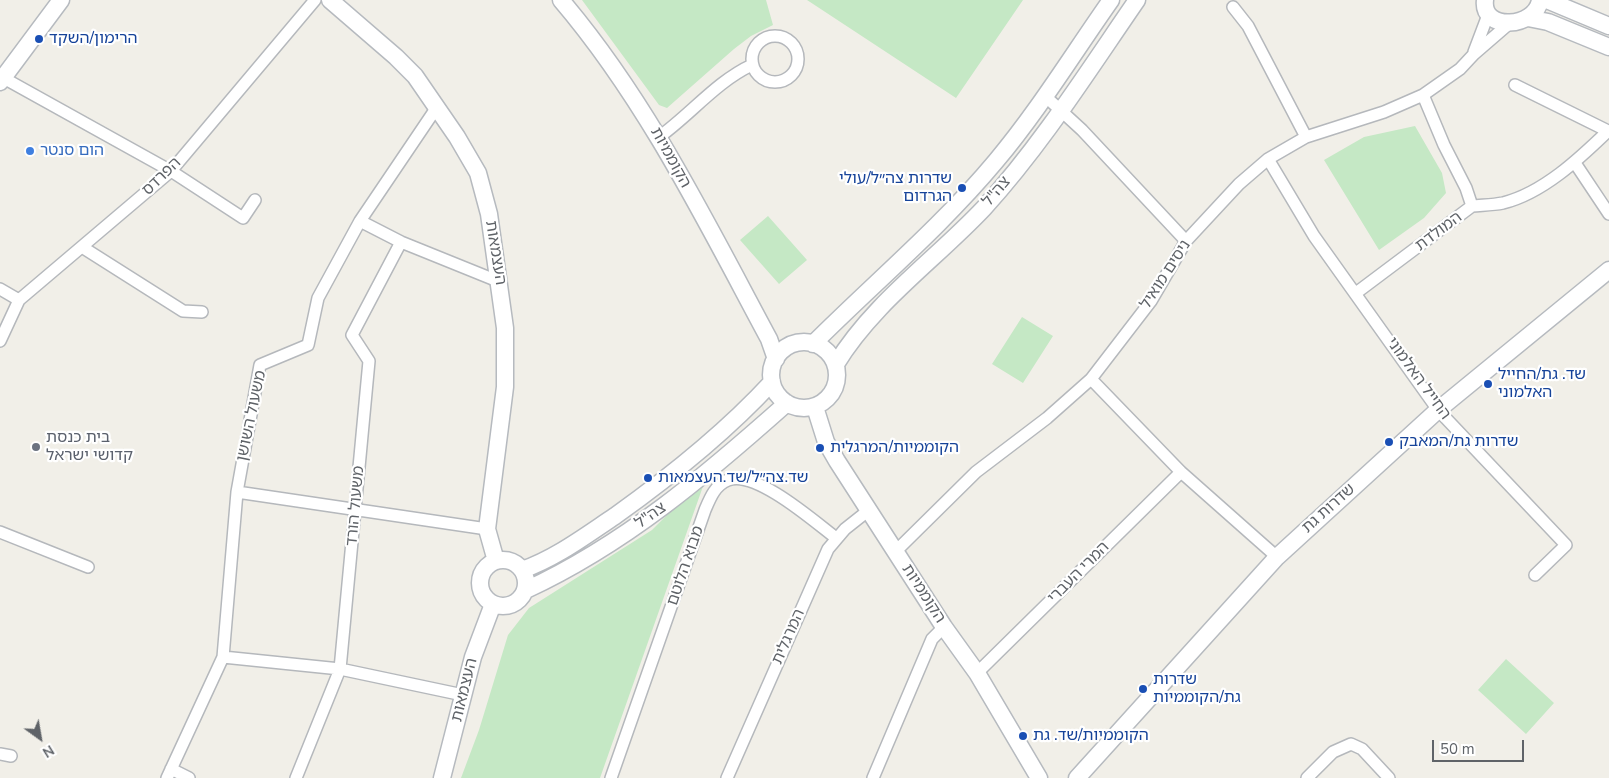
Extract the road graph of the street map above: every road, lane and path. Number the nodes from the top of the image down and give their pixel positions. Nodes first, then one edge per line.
1 (61, 0) edge
2 (315, 0) edge
3 (330, 0) edge
4 (561, 0) edge
5 (1110, 0) edge
6 (1136, 0) edge
7 (1540, 0) edge
8 (1547, 0) edge
9 (1484, 5) edge
10 (1233, 7) dead end
11 (1528, 18) junction
12 (1510, 22) junction
13 (1609, 26) edge
14 (1609, 47) edge
15 (1474, 54) junction
16 (752, 65) junction
17 (1, 78) edge
18 (1515, 85) dead end
19 (1423, 95) junction
20 (1045, 96) junction
21 (437, 107) junction
22 (1061, 110) junction
23 (658, 137) junction
24 (1306, 137) junction
25 (1268, 159) junction
26 (1575, 163) junction
27 (171, 171) junction
28 (255, 200) dead end
29 (1472, 206) junction
30 (1609, 214) edge
31 (360, 221) junction
32 (1186, 241) junction
33 (400, 242) junction
34 (82, 247) junction
35 (1609, 270) edge
36 (500, 282) junction
37 (0, 289) edge
38 (1356, 293) junction
39 (19, 300) junction
40 (202, 312) dead end
41 (762, 326) junction
42 (0, 341) edge
43 (805, 343) junction
44 (776, 359) junction
45 (836, 364) junction
46 (1091, 379) junction
47 (772, 382) junction
48 (787, 404) junction
49 (815, 407) junction
50 (1438, 410) junction
51 (1181, 472) junction
52 (237, 492) junction
53 (356, 510) junction
54 (869, 510) junction
55 (487, 529) junction
56 (0, 532) edge
57 (836, 538) junction
58 (895, 552) junction
59 (1277, 557) junction
60 (496, 561) junction
61 (88, 567) dead end
62 (522, 570) junction
63 (1535, 575) dead end
64 (526, 590) junction
65 (493, 604) junction
66 (944, 627) junction
67 (222, 657) junction
68 (340, 669) junction
69 (977, 673) junction
70 (463, 695) junction
71 (169, 774) edge
72 (189, 778) edge
73 (296, 778) edge
74 (442, 778) edge
75 (611, 778) edge
76 (727, 778) edge
77 (873, 778) edge
78 (1039, 778) edge
79 (1077, 778) edge
80 (1307, 778) edge
81 (1389, 778) edge

1 - 17 street
2 - 27 street, הפרדס
3 - 21 street, העצמאות
4 - 23 street, הקוממיות
5 - 20 street, צה"ל
6 - 22 street, צה"ל
7 - 11 street
8 - 13 street
9 - 12 street
9 - 15 street
10 - 24 street
11 - 12 street
11 - 14 street
12 - 15 street, ניסים מואיל
15 - 19 street, ניסים מואיל
16 - 16 street
16 - 23 street
17 - 27 street
18 - 26 street
19 - 24 street, ניסים מואיל
19 - 29 street, המולדת
20 - 22 street
20 - 43 street, צה"ל
21 - 31 street, משעול השושן
21 - 36 street, העצמאות
22 - 32 street
22 - 45 street, צה"ל
23 - 41 street, הקוממיות
24 - 25 street, ניסים מואיל
25 - 32 street, ניסים מואיל
25 - 38 street, החייל האלמוני
26 - 29 street
26 - 30 street
27 - 28 street
27 - 34 street, הפרדס
29 - 38 street, המולדת
31 - 33 street
31 - 52 street, משעול השושן
32 - 46 street, ניסים מואיל
33 - 36 street
33 - 53 street, משעול הורד
34 - 39 street, הפרדס
34 - 40 street
35 - 50 street, שדרות גת
36 - 55 street, העצמאות
37 - 39 street
38 - 50 street, החייל האלמוני
39 - 42 street, הפרדס
41 - 43 street, הקוממיות
41 - 44 street, הקוממיות
43 - 44 street
43 - 45 street
44 - 47 street
45 - 49 street
46 - 51 street
46 - 58 street, ניסים מואיל
47 - 48 street
47 - 62 street, צה"ל
48 - 49 street
48 - 64 street, צה"ל
49 - 54 street, הקוממיות
50 - 59 street, שדרות גת
50 - 63 street, החייל האלמוני
51 - 59 street
51 - 69 street, המרי העברי
52 - 53 street
52 - 67 street, משעול השושן
53 - 55 street
53 - 68 street, משעול הורד
54 - 57 street, המרגלית
54 - 58 street, הקוממיות
55 - 60 street, העצמאות
56 - 61 street
57 - 75 street, מבוא הלוטם
57 - 76 street, המרגלית
58 - 66 street, הקוממיות
59 - 79 street, שדרות גת
60 - 62 street
60 - 65 street
62 - 64 street
64 - 65 street
65 - 70 street, העצמאות
66 - 69 street, הקוממיות
66 - 77 street
67 - 68 street
67 - 71 street, משעול השושן
68 - 70 street
68 - 73 street, משעול הורד
69 - 78 street, הקוממיות
70 - 74 street, העצמאות
71 - 72 street
80 - 81 street

